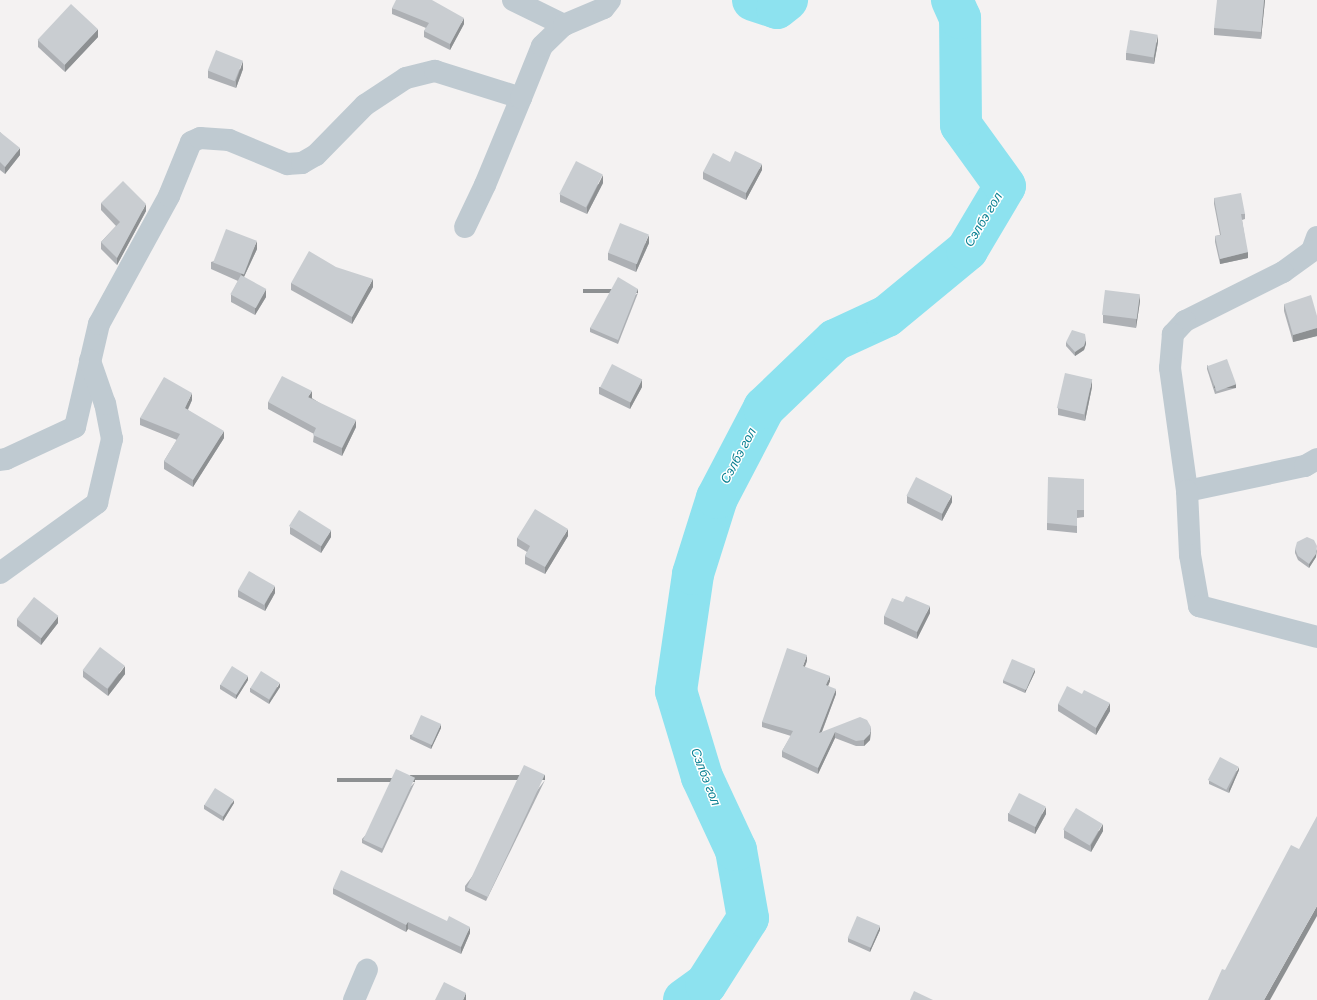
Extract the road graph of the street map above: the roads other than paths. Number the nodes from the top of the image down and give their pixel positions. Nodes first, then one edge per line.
1 (513, 0) edge
2 (610, 0) edge
3 (564, 25) junction
4 (521, 98) junction
5 (465, 227) dead end
6 (1317, 237) edge
7 (90, 361) junction
8 (1317, 459) edge
9 (0, 460) edge
10 (1187, 491) junction
11 (0, 573) edge
12 (1317, 637) edge
13 (367, 970) dead end
14 (354, 1000) edge

1 - 3 street
2 - 3 street
3 - 4 street
4 - 5 street
4 - 7 street
6 - 10 street
7 - 9 street
7 - 11 street
8 - 10 street
10 - 12 street
13 - 14 street

